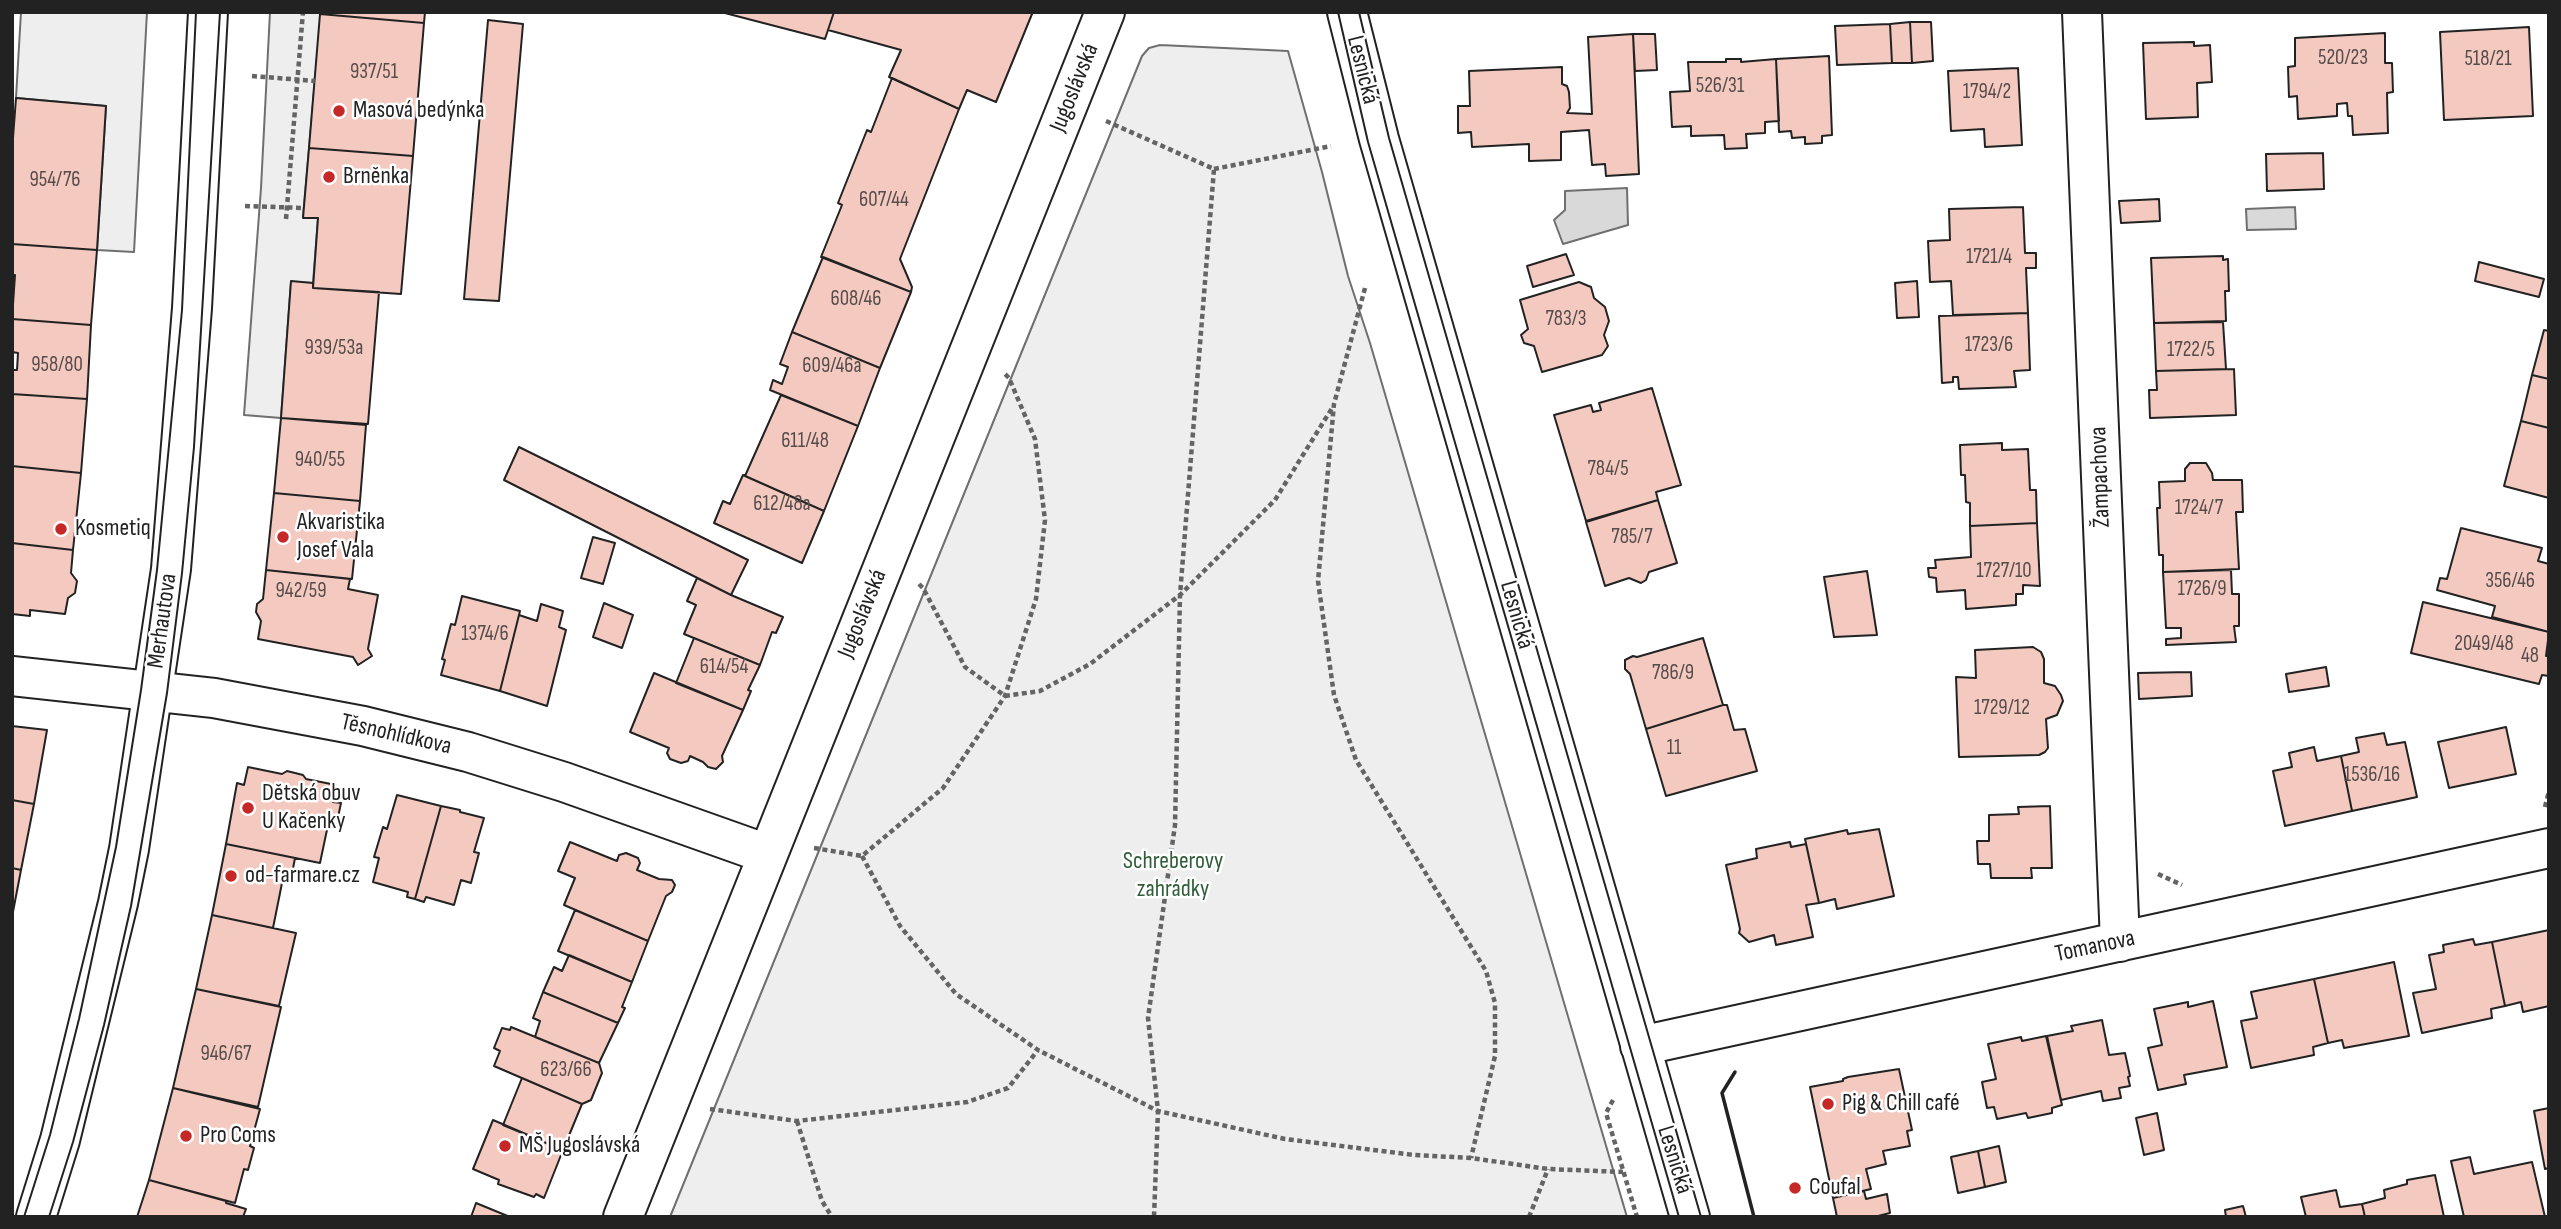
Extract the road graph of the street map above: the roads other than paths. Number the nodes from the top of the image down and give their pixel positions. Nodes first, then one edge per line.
1 (208, 12) edge
2 (1105, 12) edge
3 (1348, 12) edge
4 (2082, 12) edge
5 (12, 676) edge
6 (153, 691) junction
7 (2549, 848) edge
8 (767, 854) junction
9 (2120, 942) junction
10 (1640, 1046) junction
11 (36, 1217) edge
12 (623, 1217) edge
13 (1690, 1217) edge

1 - 6 street, Merhautova
2 - 8 street, Jugoslávská
3 - 10 street, Lesnická
4 - 9 street, Žampachova
5 - 6 street, Těsnohlídkova
6 - 8 street, Těsnohlídkova
6 - 11 street, Merhautova
7 - 9 street, Tomanova
8 - 12 street, Jugoslávská
9 - 10 street, Tomanova
10 - 13 street, Lesnická

